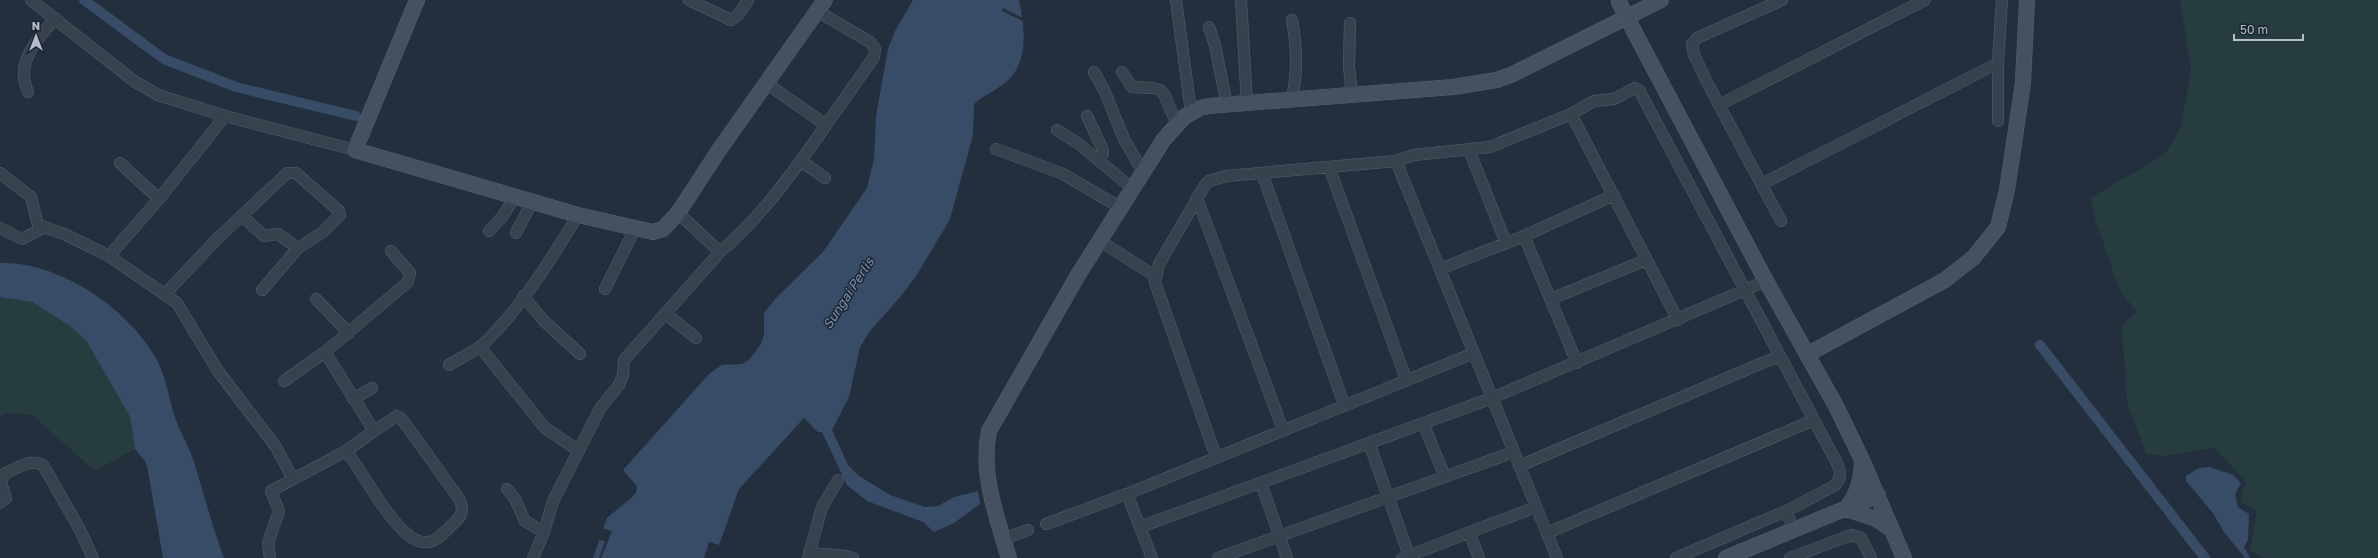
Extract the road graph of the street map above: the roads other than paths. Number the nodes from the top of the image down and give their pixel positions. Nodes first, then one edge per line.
1 (31, 0) edge
2 (417, 0) edge
3 (689, 0) edge
4 (748, 0) edge
5 (1176, 0) edge
6 (1241, 0) edge
7 (1618, 0) edge
8 (1661, 0) edge
9 (1782, 0) edge
10 (1925, 0) edge
11 (2002, 0) edge
12 (2027, 0) edge
13 (821, 6) edge
14 (55, 18) junction
15 (1292, 20) dead end
16 (1350, 23) dead end
17 (1209, 27) dead end
18 (1998, 63) junction
19 (1094, 72) dead end
20 (1122, 72) dead end
21 (766, 83) junction
22 (28, 92) dead end
23 (1352, 96) junction
24 (1291, 101) junction
25 (1247, 104) junction
26 (1227, 105) junction
27 (1719, 105) junction
28 (1191, 112) junction
29 (1571, 114) junction
30 (225, 116) junction
31 (1087, 116) dead end
32 (1998, 121) dead end
33 (826, 125) junction
34 (1176, 125) junction
35 (1057, 130) dead end
36 (996, 149) dead end
37 (355, 150) junction
38 (1469, 150) junction
39 (1098, 160) junction
40 (802, 161) junction
41 (1396, 161) junction
42 (120, 163) dead end
43 (1329, 167) junction
44 (1143, 172) junction
45 (0, 173) edge
46 (1262, 173) junction
47 (825, 178) dead end
48 (1762, 184) junction
49 (1133, 189) junction
50 (1614, 195) junction
51 (515, 197) junction
52 (1197, 198) junction
53 (159, 199) junction
54 (532, 202) junction
55 (1121, 208) junction
56 (678, 213) junction
57 (578, 215) junction
58 (242, 216) junction
59 (1781, 221) dead end
60 (0, 228) edge
61 (43, 228) junction
62 (635, 229) junction
63 (489, 231) dead end
64 (516, 233) dead end
65 (1524, 236) junction
66 (1100, 242) junction
67 (1506, 243) junction
68 (298, 248) junction
69 (391, 251) dead end
70 (720, 252) junction
71 (109, 256) junction
72 (1646, 260) junction
73 (1440, 269) junction
74 (1155, 276) junction
75 (1766, 281) junction
76 (605, 289) dead end
77 (262, 290) dead end
78 (1744, 292) junction
79 (165, 294) junction
80 (523, 296) junction
81 (316, 299) dead end
82 (1551, 300) junction
83 (666, 314) junction
84 (1678, 320) junction
85 (349, 332) junction
86 (1797, 334) junction
87 (696, 338) dead end
88 (1832, 341) junction
89 (480, 347) junction
90 (325, 352) junction
91 (1474, 353) junction
92 (580, 354) dead end
93 (1808, 354) junction
94 (1779, 356) junction
95 (1577, 364) junction
96 (449, 365) dead end
97 (1820, 376) junction
98 (1406, 379) junction
99 (284, 381) dead end
100 (372, 388) dead end
101 (1492, 398) junction
102 (353, 399) junction
103 (1344, 404) junction
104 (1814, 420) junction
105 (1423, 423) junction
106 (1283, 430) junction
107 (374, 431) junction
108 (1369, 443) junction
109 (346, 451) junction
110 (579, 451) junction
111 (1514, 452) junction
112 (1216, 457) junction
113 (1862, 460) junction
114 (1519, 466) junction
115 (1445, 477) junction
116 (293, 480) junction
117 (838, 480) dead end
118 (1261, 483) junction
119 (506, 489) dead end
120 (1127, 494) junction
121 (1878, 495) junction
122 (1389, 497) junction
123 (0, 503) edge
124 (1536, 507) junction
125 (1846, 509) junction
126 (1786, 511) junction
127 (1046, 524) dead end
128 (1140, 527) junction
129 (1028, 530) dead end
130 (1794, 531) junction
131 (1893, 531) junction
132 (544, 532) junction
133 (1469, 532) junction
134 (1547, 533) junction
135 (1279, 537) junction
136 (1003, 539) junction
137 (809, 555) edge
138 (1407, 557) edge
139 (93, 558) edge
140 (270, 558) edge
141 (533, 558) edge
142 (853, 558) edge
143 (1009, 558) edge
144 (1152, 558) edge
145 (1218, 558) edge
146 (1287, 558) edge
147 (1479, 558) edge
148 (1557, 558) edge
149 (1676, 558) edge
150 (1726, 558) edge
151 (1790, 558) edge
152 (1871, 558) edge
153 (1904, 558) edge

1 - 14 street
2 - 37 street
3 - 4 street
5 - 28 street
6 - 25 street
7 - 75 street, bridge
8 - 23 street
9 - 27 street
10 - 27 street
11 - 18 street
12 - 88 street
13 - 21 street
13 - 33 street
14 - 22 street
14 - 30 street
15 - 24 street
16 - 23 street
17 - 26 street
18 - 32 street
18 - 48 street
19 - 44 street
20 - 34 street
21 - 33 street
21 - 56 street
23 - 24 street
24 - 25 street
25 - 26 street
26 - 28 street
27 - 48 street
28 - 34 street
29 - 38 street
29 - 50 street
29 - 78 street
30 - 37 street
30 - 53 street
31 - 39 street
33 - 40 street
34 - 44 street
35 - 39 street
36 - 55 street
37 - 51 street
38 - 41 street
38 - 67 street
39 - 49 street
40 - 47 street
40 - 70 street
41 - 43 street
41 - 73 street
42 - 53 street
43 - 46 street
43 - 98 street
44 - 49 street
45 - 61 street
46 - 52 street
46 - 103 street
48 - 59 street
49 - 55 street
50 - 65 street
50 - 72 street
51 - 54 street
51 - 63 street
52 - 74 street
52 - 106 street
53 - 71 street
54 - 57 street
54 - 64 street
55 - 66 street
56 - 62 street
56 - 70 street
57 - 62 street
57 - 80 street
58 - 68 street
58 - 68 street
58 - 79 street
60 - 61 street
61 - 71 street
62 - 76 street
65 - 67 street
65 - 82 street
66 - 74 street
66 - 136 street
67 - 73 street
68 - 77 street
69 - 85 street
70 - 83 street
71 - 79 street
72 - 82 street
72 - 84 street
73 - 91 street
74 - 112 street
75 - 78 street
75 - 86 street
78 - 84 street
78 - 94 street
79 - 116 street
80 - 89 street
80 - 92 street
81 - 85 street
82 - 95 street
83 - 87 street
83 - 110 street
84 - 95 street
85 - 90 street
86 - 88 street
86 - 93 street
88 - 93 street
88 - 97 street
89 - 96 street
89 - 110 street
90 - 99 street
90 - 102 street
91 - 98 street
91 - 101 street
93 - 97 street
94 - 104 street
94 - 114 street
95 - 101 street
97 - 113 street
98 - 103 street
100 - 102 street
101 - 105 street
101 - 111 street
102 - 107 street
103 - 106 street
104 - 126 street
104 - 134 street
105 - 108 street
105 - 115 street
106 - 112 street
107 - 109 street
107 - 109 street
108 - 118 street
108 - 122 street
109 - 116 street
110 - 132 street
111 - 114 street
111 - 115 street
112 - 120 street
113 - 121 street
113 - 125 street
114 - 124 street
115 - 122 street
116 - 140 street
117 - 137 street
118 - 128 street
118 - 135 street
119 - 132 street
120 - 127 street
120 - 128 street
121 - 125 street
121 - 131 street
122 - 135 street
122 - 138 street
123 - 139 street
124 - 133 street
124 - 134 street
125 - 130 street
125 - 131 street
126 - 130 street
126 - 149 street
128 - 144 street
129 - 136 street
130 - 150 street
131 - 153 street
132 - 141 street
133 - 138 street
133 - 147 street
134 - 148 street
135 - 145 street
135 - 146 street
136 - 143 street
137 - 142 street
151 - 152 street

